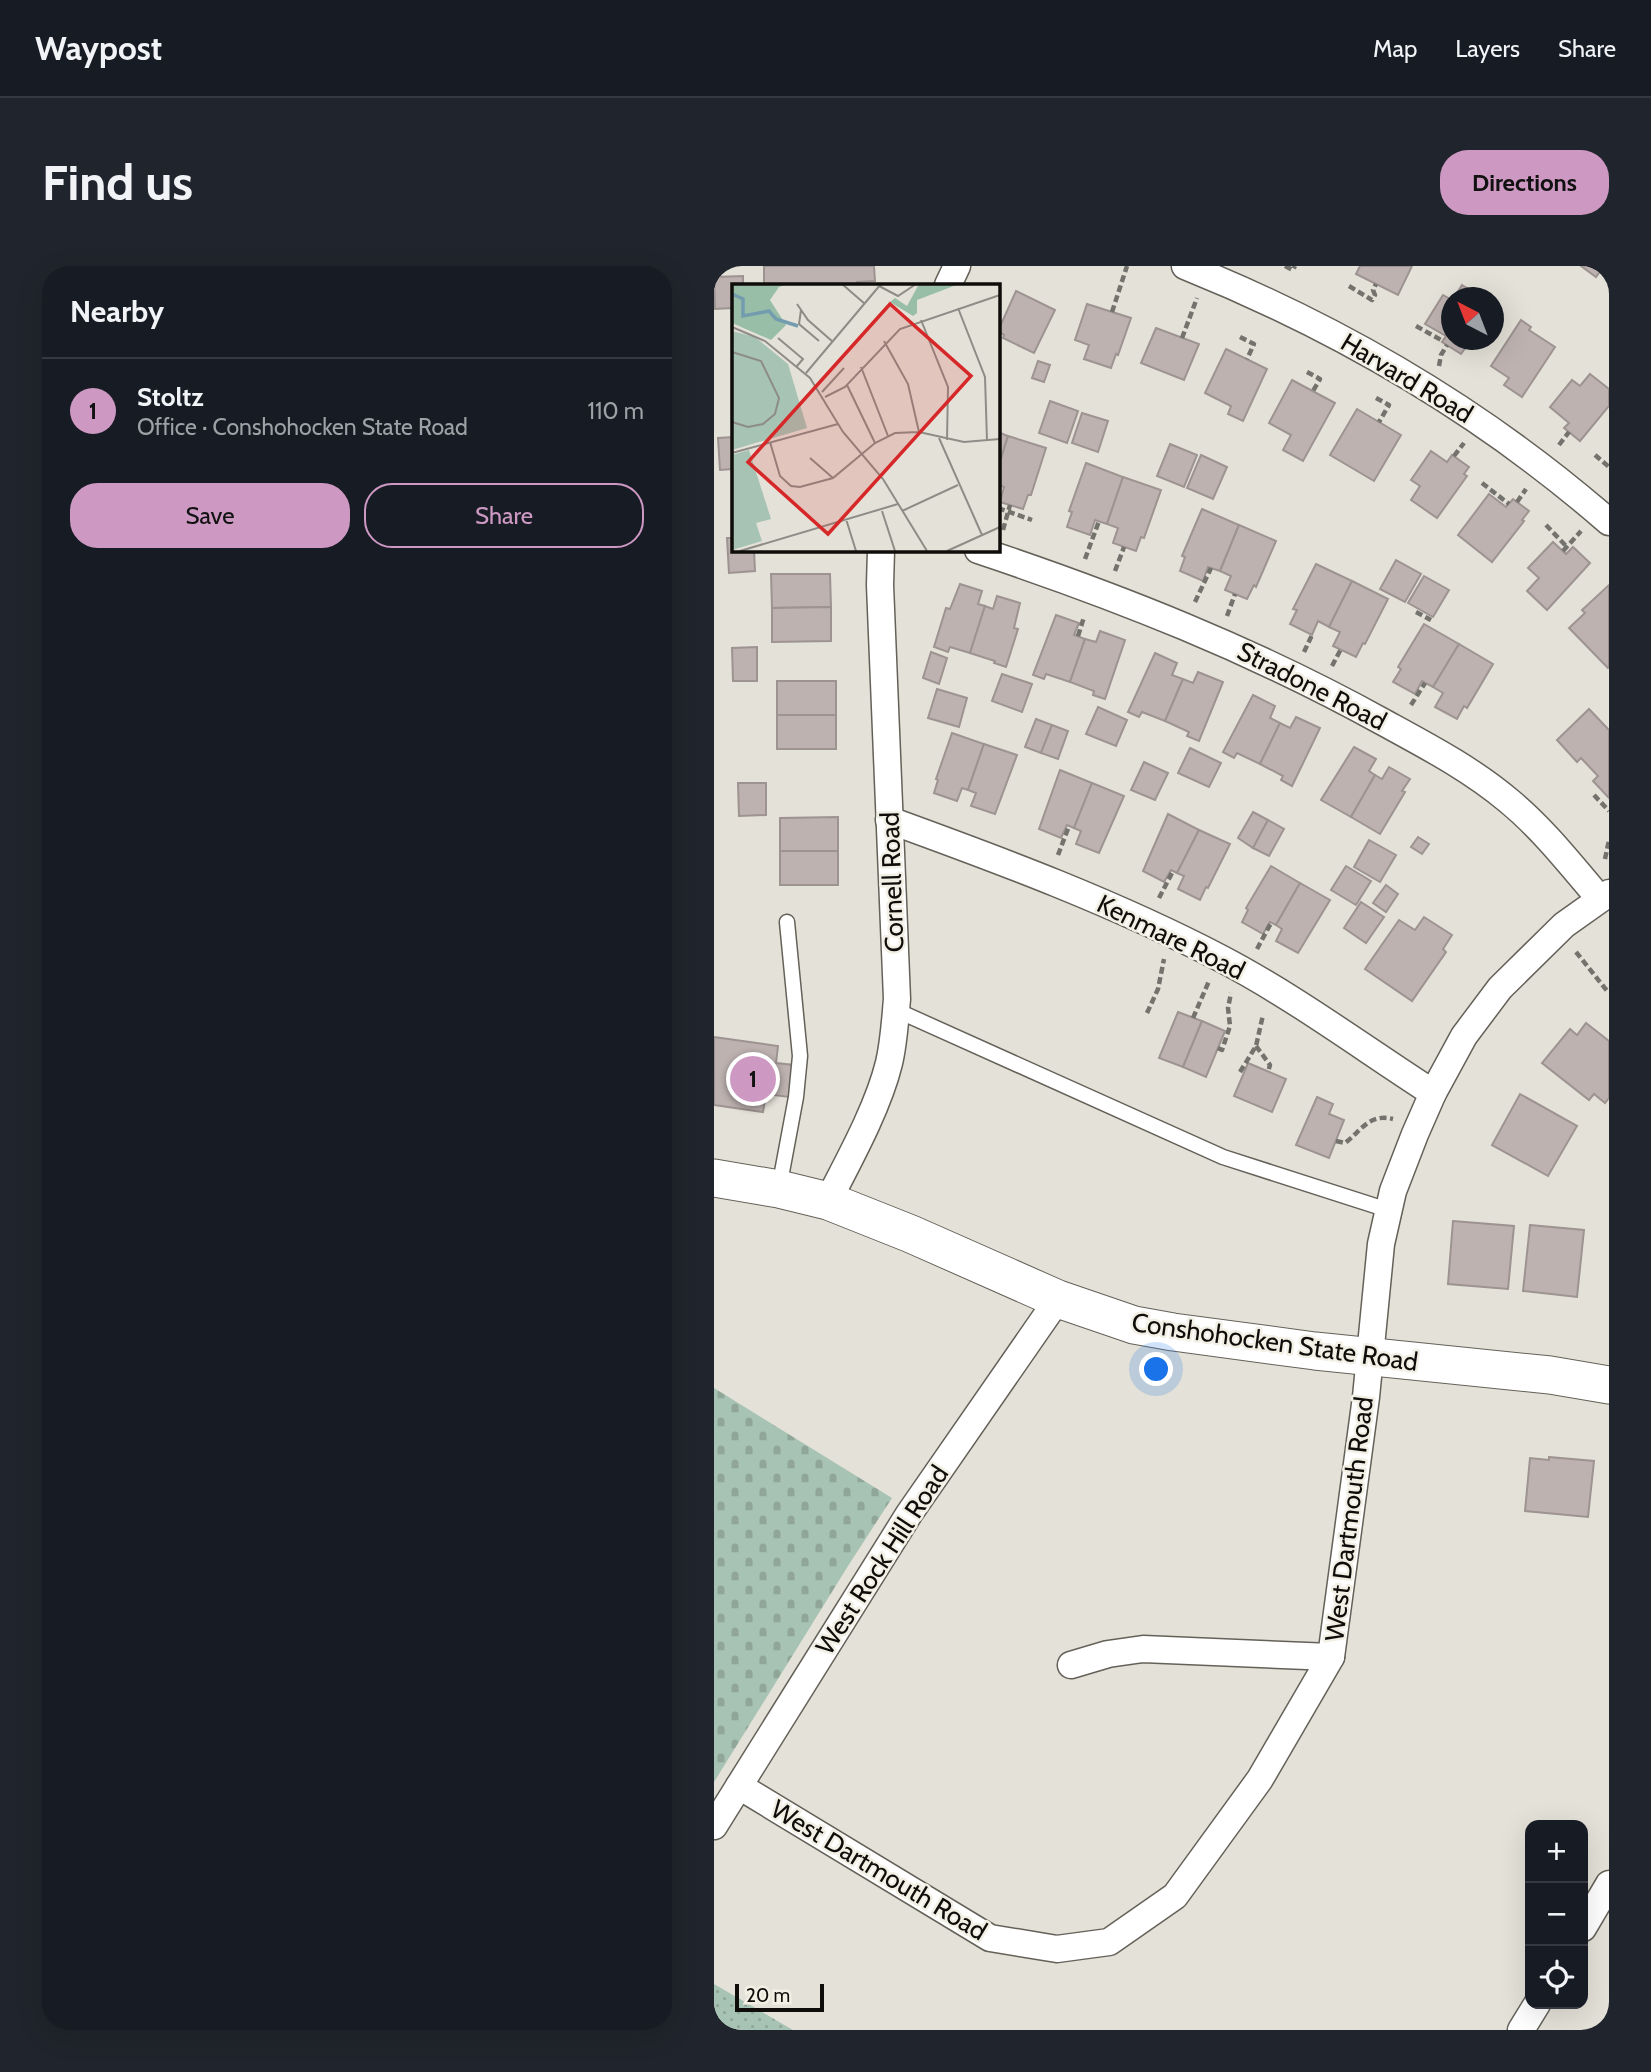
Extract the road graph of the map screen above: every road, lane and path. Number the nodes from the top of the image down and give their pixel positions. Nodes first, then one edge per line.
1 (957, 266) edge
2 (1127, 266) edge
3 (1285, 266) edge
4 (1295, 266) edge
5 (1196, 270) edge
6 (948, 284) edge
7 (1376, 284) dead end
8 (1349, 286) dead end
9 (1112, 312) dead end
10 (1416, 326) dead end
11 (1240, 337) dead end
12 (1182, 338) dead end
13 (1441, 340) edge
14 (1247, 359) dead end
15 (1307, 372) dead end
16 (1313, 391) dead end
17 (1376, 398) dead end
18 (1379, 422) dead end
19 (1595, 455) dead end
20 (1609, 467) edge
21 (1482, 484) dead end
22 (1509, 504) dead end
23 (1010, 505) dead end
24 (999, 508) edge
25 (1008, 512) junction
26 (1032, 520) dead end
27 (1099, 522) dead end
28 (1609, 522) edge
29 (1546, 526) dead end
30 (1002, 534) dead end
31 (1124, 547) dead end
32 (1567, 547) dead end
33 (881, 551) edge
34 (981, 551) edge
35 (1087, 554) dead end
36 (1211, 568) dead end
37 (1114, 572) dead end
38 (1235, 594) dead end
39 (1198, 596) dead end
40 (1086, 610) dead end
41 (1416, 612) dead end
42 (1226, 616) dead end
43 (1432, 620) dead end
44 (1312, 635) dead end
45 (1078, 636) dead end
46 (1307, 645) dead end
47 (1341, 649) dead end
48 (1332, 667) dead end
49 (1425, 683) dead end
50 (1412, 702) dead end
51 (1594, 795) dead end
52 (1609, 811) edge
53 (889, 820) junction
54 (1069, 826) dead end
55 (1609, 841) edge
56 (1060, 850) dead end
57 (1605, 859) dead end
58 (1173, 871) dead end
59 (1161, 894) dead end
60 (1604, 896) edge
61 (787, 922) dead end
62 (1271, 923) dead end
63 (1259, 944) dead end
64 (1574, 949) dead end
65 (1164, 958) dead end
66 (1210, 980) dead end
67 (1278, 991) junction
68 (1231, 992) dead end
69 (1608, 992) edge
70 (896, 1010) junction
71 (1147, 1013) dead end
72 (1193, 1018) dead end
73 (1256, 1046) junction
74 (1218, 1048) dead end
75 (1240, 1072) dead end
76 (1268, 1072) dead end
77 (1433, 1093) junction
78 (1394, 1119) dead end
79 (1336, 1140) dead end
80 (714, 1178) edge
81 (779, 1189) junction
82 (828, 1201) junction
83 (1388, 1210) junction
84 (1058, 1299) junction
85 (1370, 1357) junction
86 (1609, 1385) edge
87 (1331, 1657) junction
88 (1071, 1665) dead end
89 (739, 1786) junction
90 (714, 1826) edge
91 (1609, 1884) edge
92 (1588, 1920) edge
93 (1534, 2009) edge
94 (1521, 2030) edge

1 - 6 street
2 - 9 path
3 - 4 path
5 - 12 path
5 - 28 street, Harvard Road
7 - 8 path
10 - 13 path
11 - 14 path
15 - 16 path
17 - 18 path
19 - 20 path
21 - 22 path
23 - 25 path
24 - 25 path
25 - 26 path
25 - 30 path
27 - 35 path
29 - 32 path
31 - 37 path
33 - 53 street, Cornell Road
34 - 60 street, Stradone Road
36 - 39 path
38 - 42 path
40 - 45 path
41 - 43 path
44 - 46 path
47 - 48 path
49 - 50 path
51 - 52 path
53 - 67 street, Kenmare Road
53 - 70 street, Cornell Road
54 - 56 path
55 - 57 path
58 - 59 path
60 - 77 street, West Dartmouth Road
61 - 81 lane
62 - 63 path
64 - 69 path
65 - 71 path
66 - 72 path
67 - 73 path
67 - 77 street, Kenmare Road
68 - 74 path
70 - 82 street, Cornell Road
70 - 83 lane
73 - 75 path
73 - 76 path
77 - 83 street, West Dartmouth Road
78 - 79 path
80 - 81 main road, Conshohocken State Road
81 - 82 main road, Conshohocken State Road
82 - 84 main road, Conshohocken State Road
83 - 85 street, West Dartmouth Road
84 - 85 main road, Conshohocken State Road
84 - 89 street, West Rock Hill Road
85 - 86 main road, Conshohocken State Road
85 - 87 street, West Dartmouth Road
87 - 88 street
87 - 89 street, West Dartmouth Road
89 - 90 street, West Rock Hill Road
91 - 92 street
93 - 94 street

